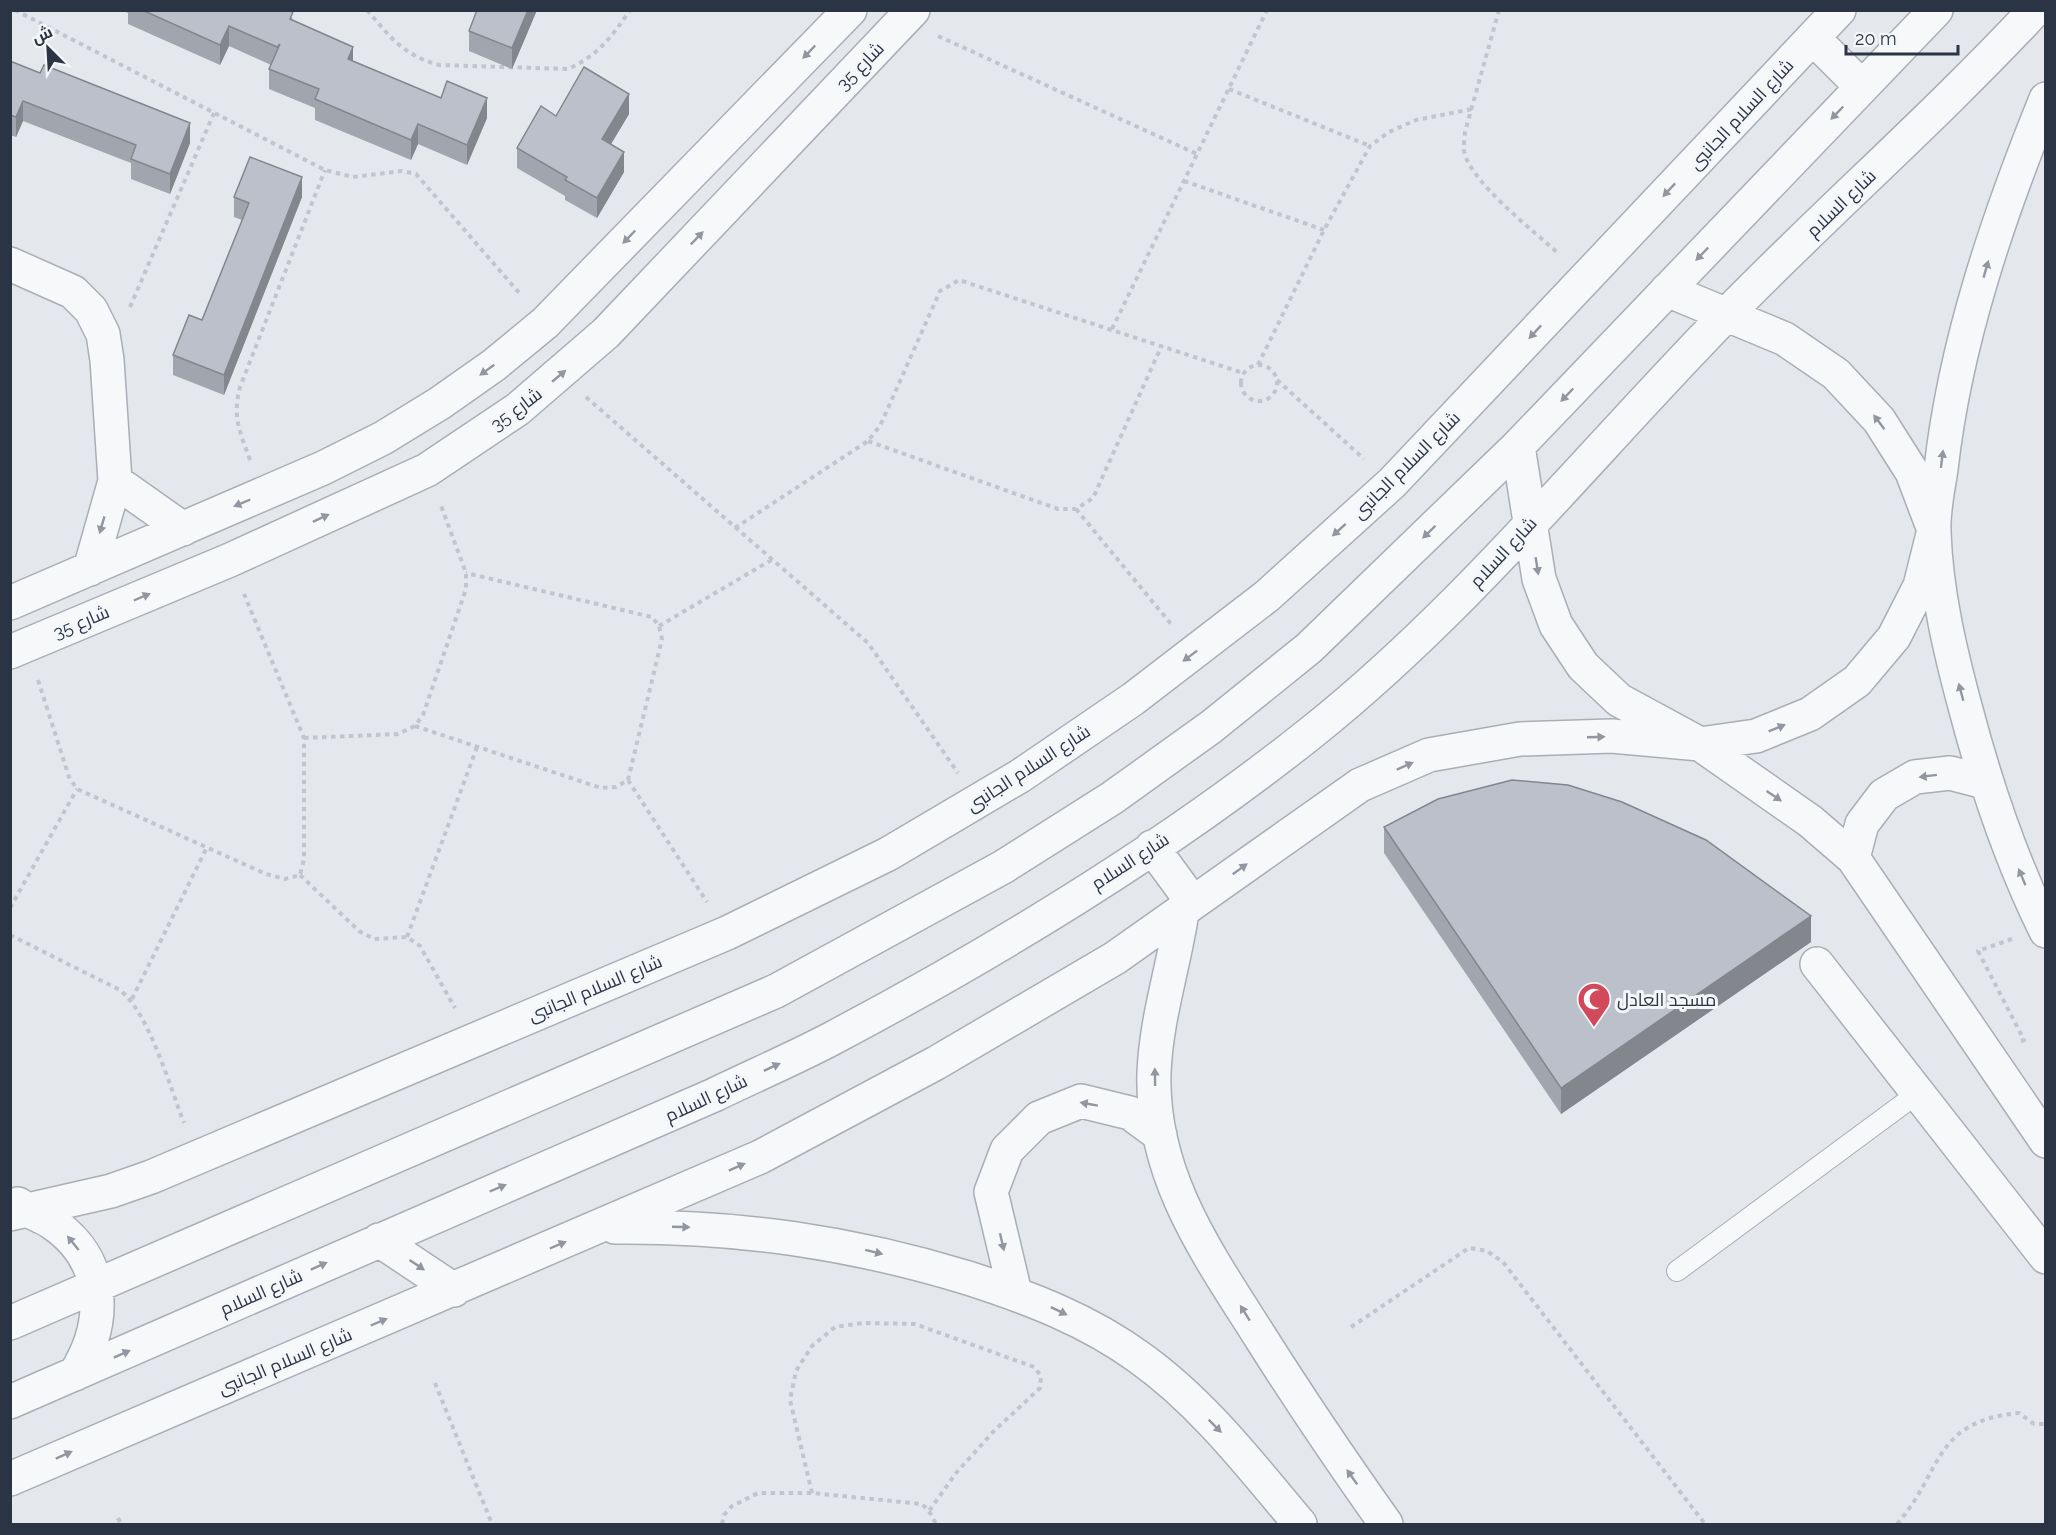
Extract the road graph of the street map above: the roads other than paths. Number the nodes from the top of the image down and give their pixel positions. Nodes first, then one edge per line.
1 (850, 10) edge
2 (1839, 10) edge
3 (1936, 10) edge
4 (2035, 10) edge
5 (909, 16) edge
6 (1813, 38) junction
7 (1862, 87) junction
8 (2046, 99) edge
9 (10, 264) edge
10 (1667, 290) junction
11 (1727, 314) junction
12 (1518, 446) junction
13 (115, 481) junction
14 (1530, 523) junction
15 (183, 529) junction
16 (1934, 530) junction
17 (90, 568) junction
18 (10, 603) edge
19 (19, 648) edge
20 (1700, 744) junction
21 (1985, 782) junction
22 (1152, 847) junction
23 (1853, 858) junction
24 (1188, 908) junction
25 (2045, 930) edge
26 (1817, 964) dead end
27 (1918, 1093) junction
28 (1160, 1135) junction
29 (2046, 1142) edge
30 (16, 1208) edge
31 (601, 1227) junction
32 (379, 1240) junction
33 (2046, 1257) edge
34 (1677, 1271) dead end
35 (96, 1287) junction
36 (454, 1290) junction
37 (1015, 1293) junction
38 (10, 1323) edge
39 (75, 1374) junction
40 (10, 1402) edge
41 (10, 1479) edge
42 (1300, 1524) edge
43 (1386, 1524) edge

1 -> 15 street
2 - 6 street, شارع السلام الجانبى
3 - 7 street
4 - 11 street, شارع السلام
19 -> 5 street, شارع 35
6 - 7 street
6 -> 30 street, شارع السلام الجانبى
7 -> 10 street
16 -> 8 street
9 - 13 street
10 - 11 street
10 -> 12 street
11 - 14 street, شارع السلام
16 -> 11 street
12 - 14 street
12 -> 35 street
13 - 15 street
13 -> 17 street
14 -> 20 street
14 - 22 street, شارع السلام
15 - 17 street
20 -> 16 street, شارع السلام الجانبى
21 -> 16 street
17 - 18 street
20 -> 23 street
24 -> 20 street, شارع السلام الجانبى
21 -> 23 street
25 -> 21 street
22 - 24 street
32 -> 22 street, شارع السلام
23 - 29 street
28 -> 24 street
31 -> 24 street, شارع السلام الجانبى
26 - 27 street
27 - 33 street
27 - 34 lane
28 -> 37 street
43 -> 28 street
35 -> 30 street
36 -> 31 street, شارع السلام الجانبى
31 -> 37 street
32 -> 36 street
39 -> 32 street, شارع السلام
35 - 38 street
35 - 39 street
41 -> 36 street, شارع السلام الجانبى
37 -> 42 street
39 - 40 street, شارع السلام

